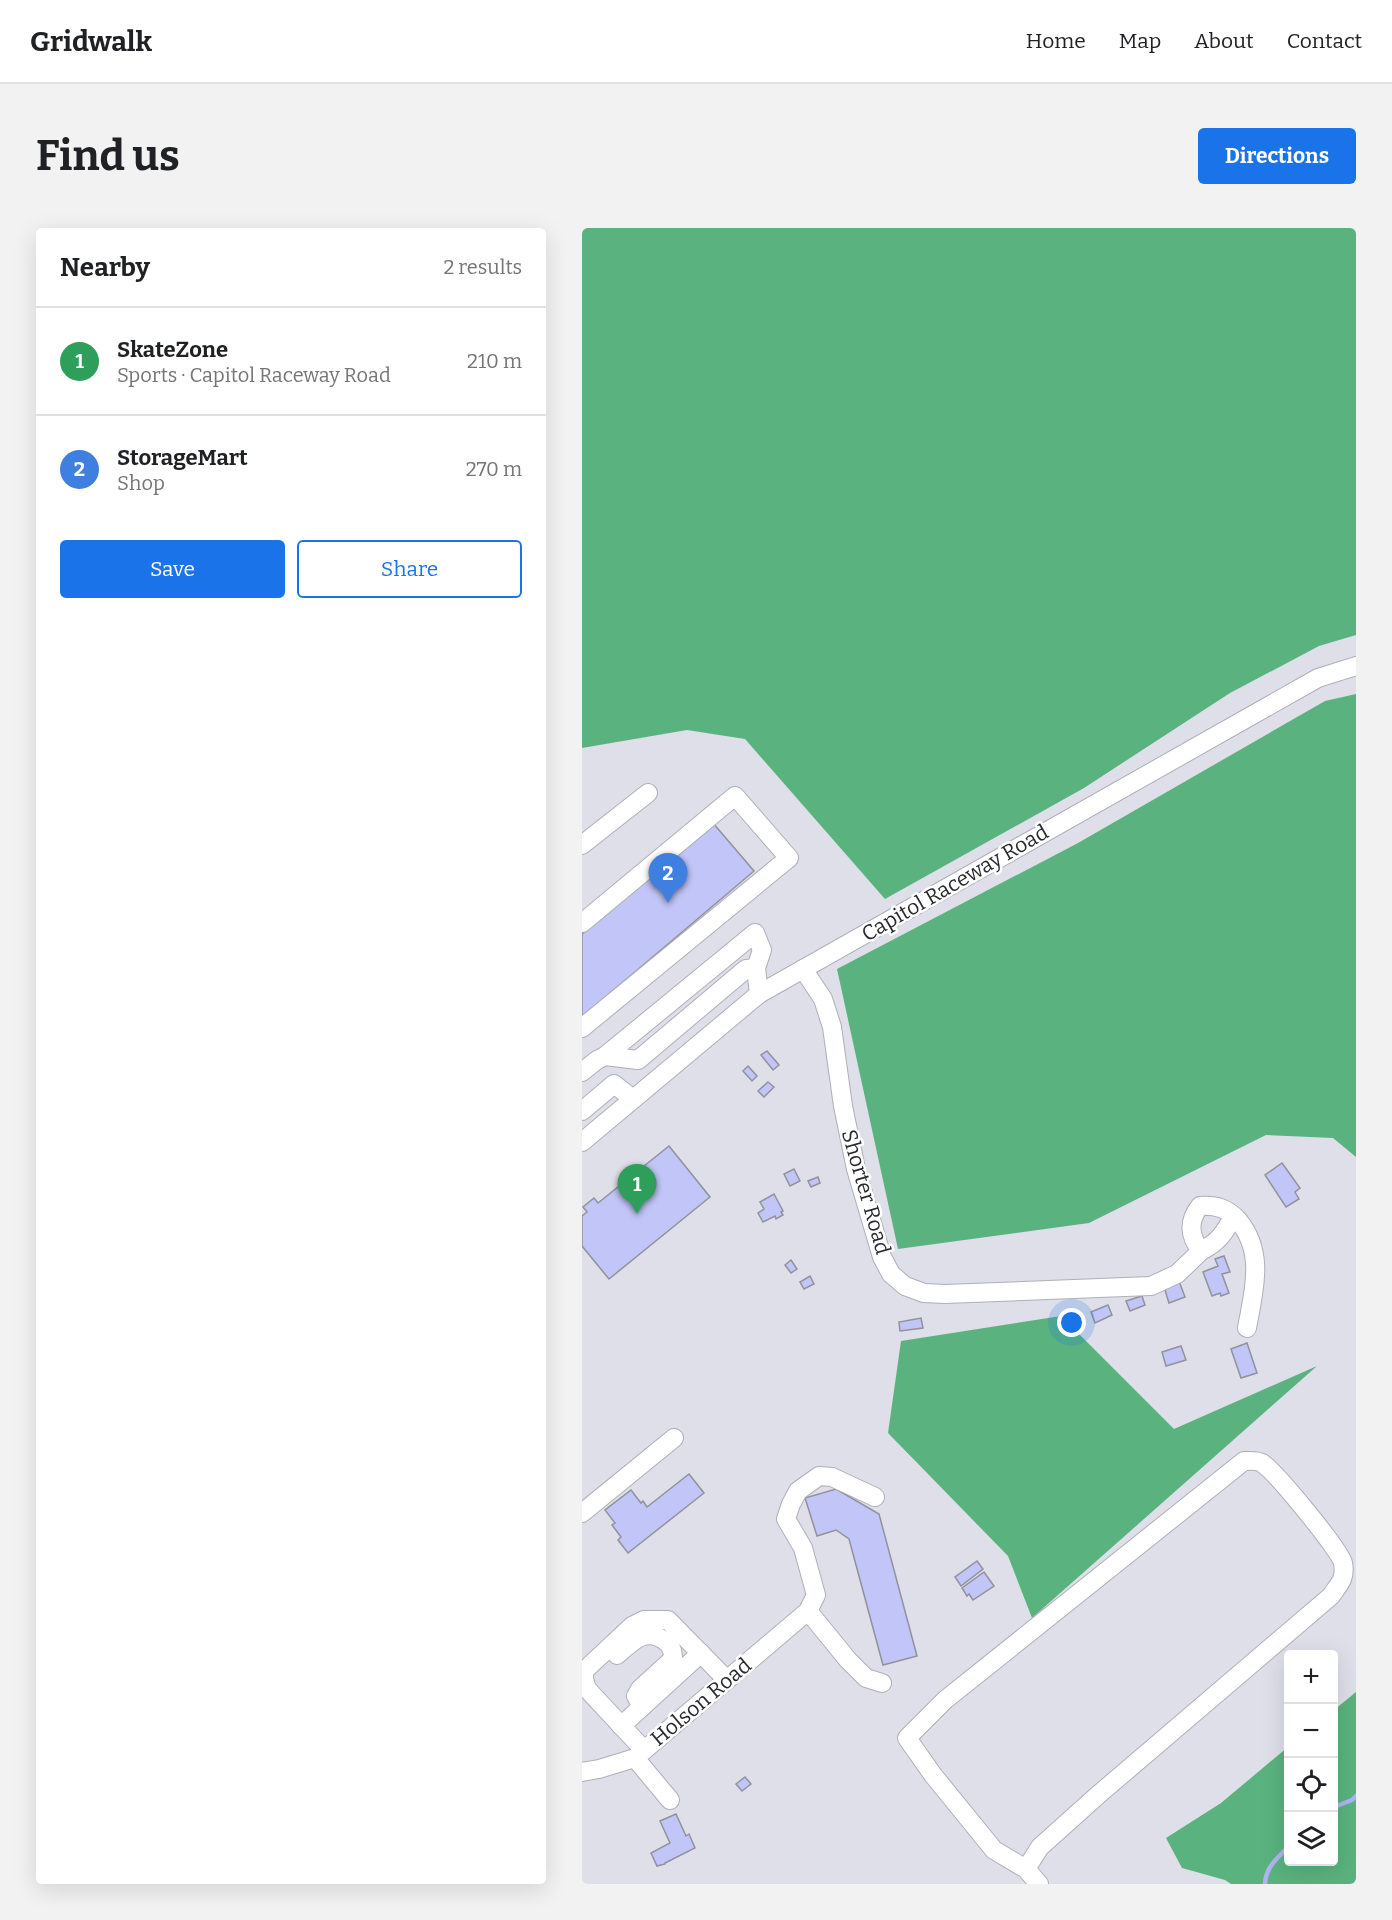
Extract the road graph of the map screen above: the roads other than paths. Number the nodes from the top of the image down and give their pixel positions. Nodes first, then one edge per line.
1 (1356, 666) edge
2 (648, 793) dead end
3 (582, 845) edge
4 (582, 922) edge
5 (756, 968) junction
6 (803, 969) junction
7 (759, 994) junction
8 (582, 1028) edge
9 (605, 1056) junction
10 (582, 1072) edge
11 (633, 1099) junction
12 (582, 1111) edge
13 (582, 1142) edge
14 (1234, 1216) junction
15 (1201, 1251) junction
16 (1247, 1328) dead end
17 (674, 1438) dead end
18 (875, 1497) dead end
19 (582, 1514) edge
20 (808, 1611) junction
21 (701, 1653) junction
22 (584, 1671) junction
23 (727, 1680) junction
24 (882, 1683) dead end
25 (642, 1707) junction
26 (621, 1725) junction
27 (639, 1754) junction
28 (582, 1772) edge
29 (670, 1800) dead end
30 (1026, 1869) junction
31 (1039, 1884) edge

1 - 6 street, Capitol Raceway Road
2 - 3 street
4 - 8 street
5 - 7 street
5 - 9 street
5 - 9 street
6 - 7 street, Capitol Raceway Road
6 - 15 street, Shorter Road
7 - 11 street, Capitol Raceway Road
9 - 10 street
11 - 12 street
11 - 13 street, Capitol Raceway Road
14 - 15 street, Shorter Road
14 - 15 street
14 - 16 street
17 - 19 street
18 - 20 street
20 - 23 street, Holson Road
20 - 24 street
21 - 22 street
21 - 23 street
21 - 25 street
22 - 25 street
22 - 26 street
23 - 27 street, Holson Road
25 - 26 street
26 - 27 street
27 - 28 street, Holson Road
27 - 29 street
30 - 30 street
30 - 31 street

